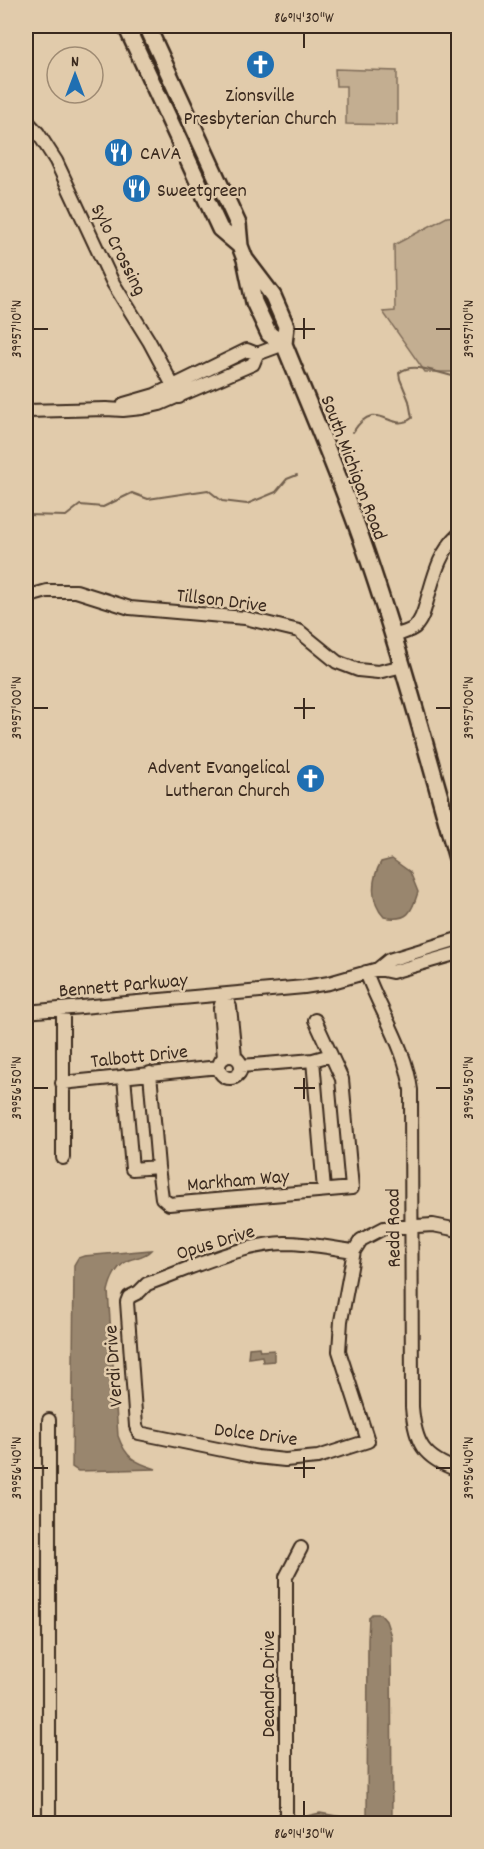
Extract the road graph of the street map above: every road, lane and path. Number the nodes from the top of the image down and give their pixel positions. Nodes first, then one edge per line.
1 (126, 26) edge
2 (147, 26) edge
3 (156, 26) edge
4 (26, 120) edge
5 (238, 224) junction
6 (242, 252) junction
7 (284, 344) junction
8 (176, 391) junction
9 (26, 411) edge
10 (459, 535) edge
11 (26, 597) edge
12 (394, 636) junction
13 (403, 666) junction
14 (459, 862) edge
15 (459, 939) edge
16 (459, 953) edge
17 (372, 970) junction
18 (224, 995) junction
19 (63, 1009) junction
20 (26, 1012) edge
21 (315, 1020) dead end
22 (331, 1055) junction
23 (313, 1060) junction
24 (230, 1062) junction
25 (150, 1073) junction
26 (124, 1076) junction
27 (62, 1083) junction
28 (63, 1158) dead end
29 (158, 1167) junction
30 (324, 1190) junction
31 (411, 1225) junction
32 (459, 1230) edge
33 (354, 1251) junction
34 (129, 1297) joint
35 (49, 1420) dead end
36 (139, 1433) joint
37 (459, 1470) edge
38 (301, 1548) dead end
39 (49, 1824) edge
40 (286, 1824) edge

1 - 6 main road
2 - 5 main road, South Michigan Road
3 - 5 main road
4 - 8 street, Sylo Crossing
5 - 6 main road, South Michigan Road
6 - 7 main road, South Michigan Road
7 - 8 street
7 - 12 main road, South Michigan Road
8 - 9 street
10 - 12 street
11 - 13 street, Tillson Drive
12 - 13 main road, South Michigan Road
13 - 14 main road, South Michigan Road
15 - 17 street, Bennett Parkway
16 - 17 street, Bennett Parkway
17 - 18 street, Bennett Parkway
17 - 31 street, Redd Road
18 - 19 street, Bennett Parkway
18 - 24 street
19 - 20 street, Bennett Parkway
19 - 27 street
21 - 22 street
22 - 23 street, Talbott Drive
22 - 30 street, Markham Way
23 - 24 street, Talbott Drive
23 - 30 street
24 - 25 street, Talbott Drive
25 - 26 street, Talbott Drive
25 - 29 street, Markham Way
26 - 27 street, Talbott Drive
26 - 29 street
27 - 28 street
29 - 30 street, Markham Way
31 - 32 street
31 - 33 street
31 - 37 street, Redd Road
33 - 34 street, Opus Drive
33 - 36 street, Dolce Drive
34 - 36 street, Verdi Drive
35 - 39 street
38 - 40 street, Deandra Drive

